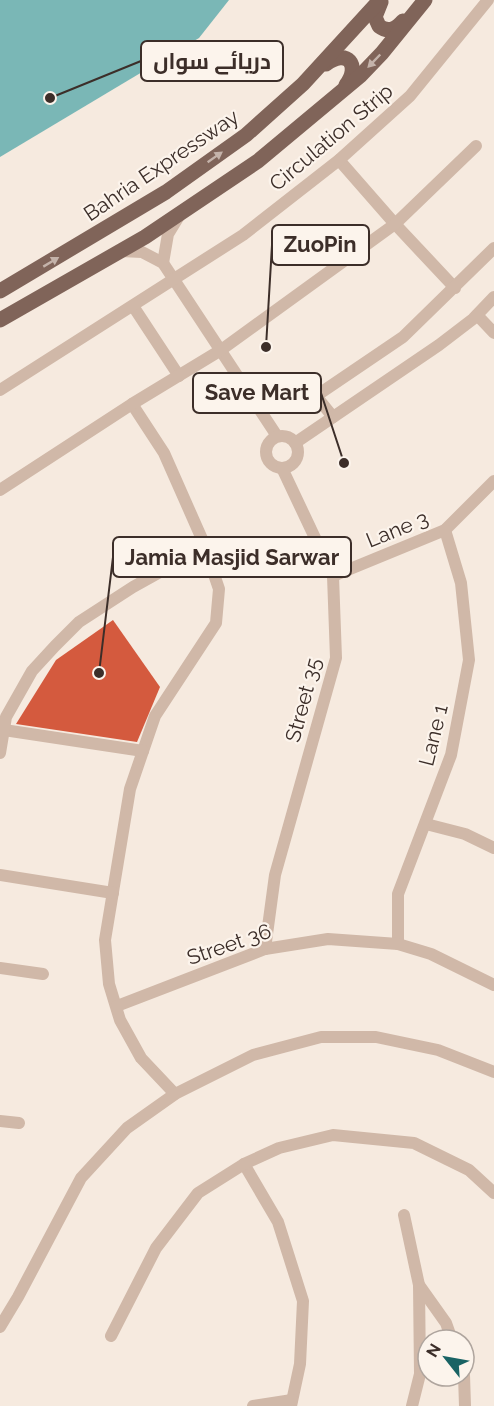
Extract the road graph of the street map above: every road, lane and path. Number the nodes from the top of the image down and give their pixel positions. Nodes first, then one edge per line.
1 (381, 0) edge
2 (424, 0) edge
3 (488, 0) edge
4 (303, 84) junction
5 (338, 95) junction
6 (476, 146) dead end
7 (339, 160) junction
8 (180, 214) junction
9 (395, 224) junction
10 (494, 248) edge
11 (121, 251) junction
12 (163, 263) junction
13 (175, 279) junction
14 (455, 288) junction
15 (0, 291) edge
16 (494, 297) edge
17 (133, 306) junction
18 (477, 315) junction
19 (0, 320) edge
20 (494, 333) edge
21 (221, 350) junction
22 (179, 376) junction
23 (0, 390) edge
24 (132, 404) junction
25 (333, 417) junction
26 (277, 436) junction
27 (295, 442) junction
28 (282, 468) junction
29 (494, 481) edge
30 (0, 490) edge
31 (445, 531) junction
32 (205, 547) junction
33 (333, 576) junction
34 (4, 730) junction
35 (143, 751) junction
36 (0, 753) edge
37 (426, 824) junction
38 (494, 848) edge
39 (0, 875) edge
40 (112, 893) junction
41 (398, 944) junction
42 (266, 949) junction
43 (0, 968) edge
44 (43, 974) dead end
45 (494, 985) edge
46 (117, 1006) junction
47 (494, 1072) edge
48 (175, 1094) junction
49 (0, 1121) edge
50 (19, 1124) dead end
51 (243, 1164) junction
52 (494, 1193) edge
53 (404, 1215) dead end
54 (419, 1285) junction
55 (0, 1327) edge
56 (448, 1328) edge
57 (111, 1336) dead end
58 (464, 1388) edge
59 (292, 1403) edge
60 (253, 1406) edge
61 (412, 1406) edge
62 (465, 1406) edge

1 - 2 main road
1 - 4 main road, Bahria Expressway
2 -> 5 main road
3 - 7 street, Circulation Strip
4 - 5 main road
15 -> 4 main road, Bahria Expressway
5 - 8 main road
6 - 9 street
7 - 9 street
7 - 13 street, Circulation Strip
8 - 11 main road
8 - 12 street
9 - 14 street
9 - 21 street
10 - 14 street
11 - 12 street
11 - 19 main road
12 - 13 street
13 - 17 street, Circulation Strip
13 - 21 street
14 - 25 street
16 - 18 street
17 - 22 street
17 - 23 street, Circulation Strip
18 - 20 street
18 - 25 street
21 - 22 street
21 - 26 street
22 - 24 street
24 - 30 street
24 - 32 street
25 - 27 street
26 - 27 street
26 - 28 street
27 - 28 street
28 - 33 street, Street 35
29 - 31 street, Lane 3
31 - 33 street, Lane 3
31 - 37 street, Lane 1
32 - 34 street
32 - 35 street
33 - 42 street, Street 35
34 - 35 street
34 - 36 street
35 - 40 street
37 - 38 street
37 - 41 street, Lane 1
39 - 40 street
40 - 46 street
41 - 42 street, Street 36
41 - 45 street, Street 36
42 - 46 street, Street 36
43 - 44 street
46 - 48 street
47 - 48 street
48 - 55 street
49 - 50 street
51 - 52 street
51 - 57 street
51 - 59 street
53 - 54 street
54 - 56 street
54 - 61 street
58 - 62 street
59 - 60 street

